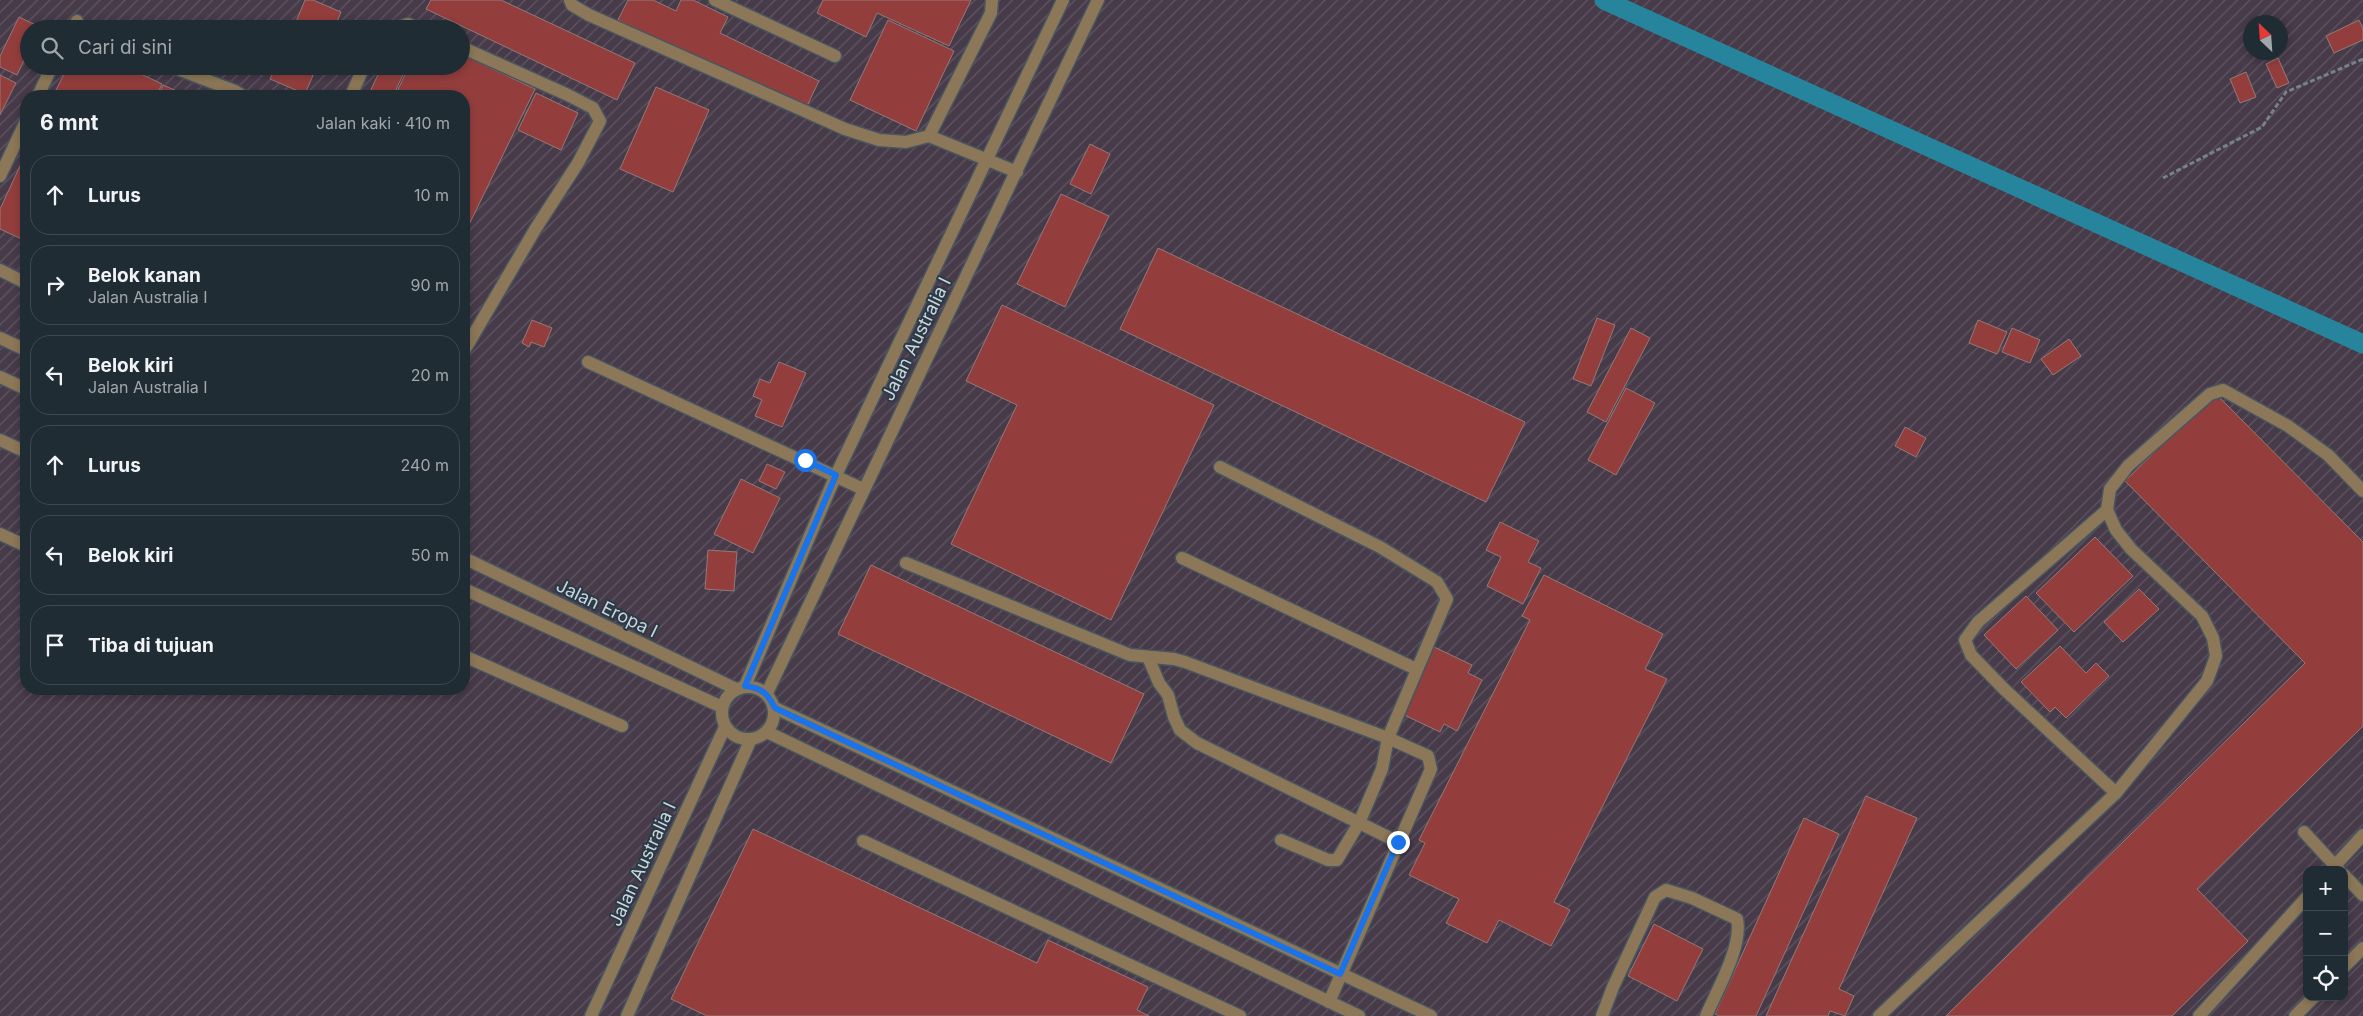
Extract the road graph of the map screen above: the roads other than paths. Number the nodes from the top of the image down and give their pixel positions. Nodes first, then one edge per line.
1 (570, 0) edge
2 (715, 0) edge
3 (992, 0) edge
4 (1063, 0) edge
5 (1098, 0) edge
6 (470, 51) edge
7 (835, 56) dead end
8 (48, 75) edge
9 (193, 75) edge
10 (360, 75) edge
11 (41, 90) edge
12 (232, 90) edge
13 (354, 90) edge
14 (20, 134) edge
15 (929, 136) junction
16 (988, 160) junction
17 (1017, 172) junction
18 (0, 176) edge
19 (0, 270) edge
20 (20, 280) edge
21 (0, 338) edge
22 (470, 342) edge
23 (20, 347) edge
24 (588, 362) dead end
25 (0, 377) edge
26 (20, 386) edge
27 (0, 440) edge
28 (20, 449) edge
29 (1220, 467) dead end
30 (836, 475) junction
31 (863, 489) junction
32 (2363, 491) edge
33 (2107, 510) junction
34 (0, 534) edge
35 (20, 543) edge
36 (1182, 558) dead end
37 (470, 561) edge
38 (906, 563) dead end
39 (470, 592) edge
40 (1148, 657) junction
41 (470, 659) edge
42 (1416, 669) junction
43 (741, 687) junction
44 (767, 694) junction
45 (722, 707) junction
46 (775, 708) junction
47 (622, 726) dead end
48 (725, 727) junction
49 (767, 732) junction
50 (1388, 738) junction
51 (751, 739) junction
52 (2116, 793) junction
53 (1359, 823) junction
54 (2304, 832) dead end
55 (2363, 835) edge
56 (1281, 840) dead end
57 (862, 841) dead end
58 (1398, 842) junction
59 (2333, 866) edge
60 (2337, 866) edge
61 (2348, 879) edge
62 (2363, 895) edge
63 (2303, 901) edge
64 (2363, 948) edge
65 (2348, 963) edge
66 (1340, 974) junction
67 (2310, 1001) edge
68 (1329, 1002) junction
69 (591, 1016) edge
70 (627, 1016) edge
71 (1240, 1016) edge
72 (1360, 1016) edge
73 (1431, 1016) edge
74 (1602, 1016) edge
75 (1706, 1016) edge
76 (1879, 1016) edge
77 (2199, 1016) edge
78 (2295, 1016) edge

1 - 15 lane
2 - 7 lane
3 - 15 lane
4 - 16 lane, Jalan Australia I
5 - 17 lane, Jalan Australia I
6 - 22 lane
8 - 11 lane
9 - 12 lane
10 - 13 lane
14 - 18 lane
15 - 16 lane
16 - 17 lane
16 - 30 lane, Jalan Australia I
17 - 31 lane, Jalan Australia I
19 - 20 lane
21 - 23 lane
24 - 30 lane
25 - 26 lane
27 - 28 lane
29 - 42 lane
30 - 31 lane
30 - 43 lane, Jalan Australia I
31 - 44 lane, Jalan Australia I
32 - 33 lane
33 - 52 lane
33 - 52 lane
34 - 35 lane
36 - 42 lane
37 - 43 lane, Jalan Eropa I
38 - 40 lane
39 - 45 lane
40 - 50 lane
40 - 53 lane
41 - 47 lane
42 - 50 lane
43 - 44 lane
43 - 45 lane, Jalan Australia I
44 - 46 lane
45 - 48 lane
46 - 49 lane
46 - 66 lane
48 - 51 lane
48 - 69 lane, Jalan Australia I
49 - 51 lane
49 - 68 lane
50 - 53 lane
50 - 58 lane
51 - 70 lane
52 - 76 lane
53 - 56 lane
53 - 58 lane
54 - 59 lane
55 - 60 lane
57 - 71 lane
58 - 66 lane
61 - 62 lane
63 - 77 lane
64 - 65 lane
66 - 68 lane
66 - 73 lane
67 - 78 lane
68 - 72 lane
74 - 75 lane

